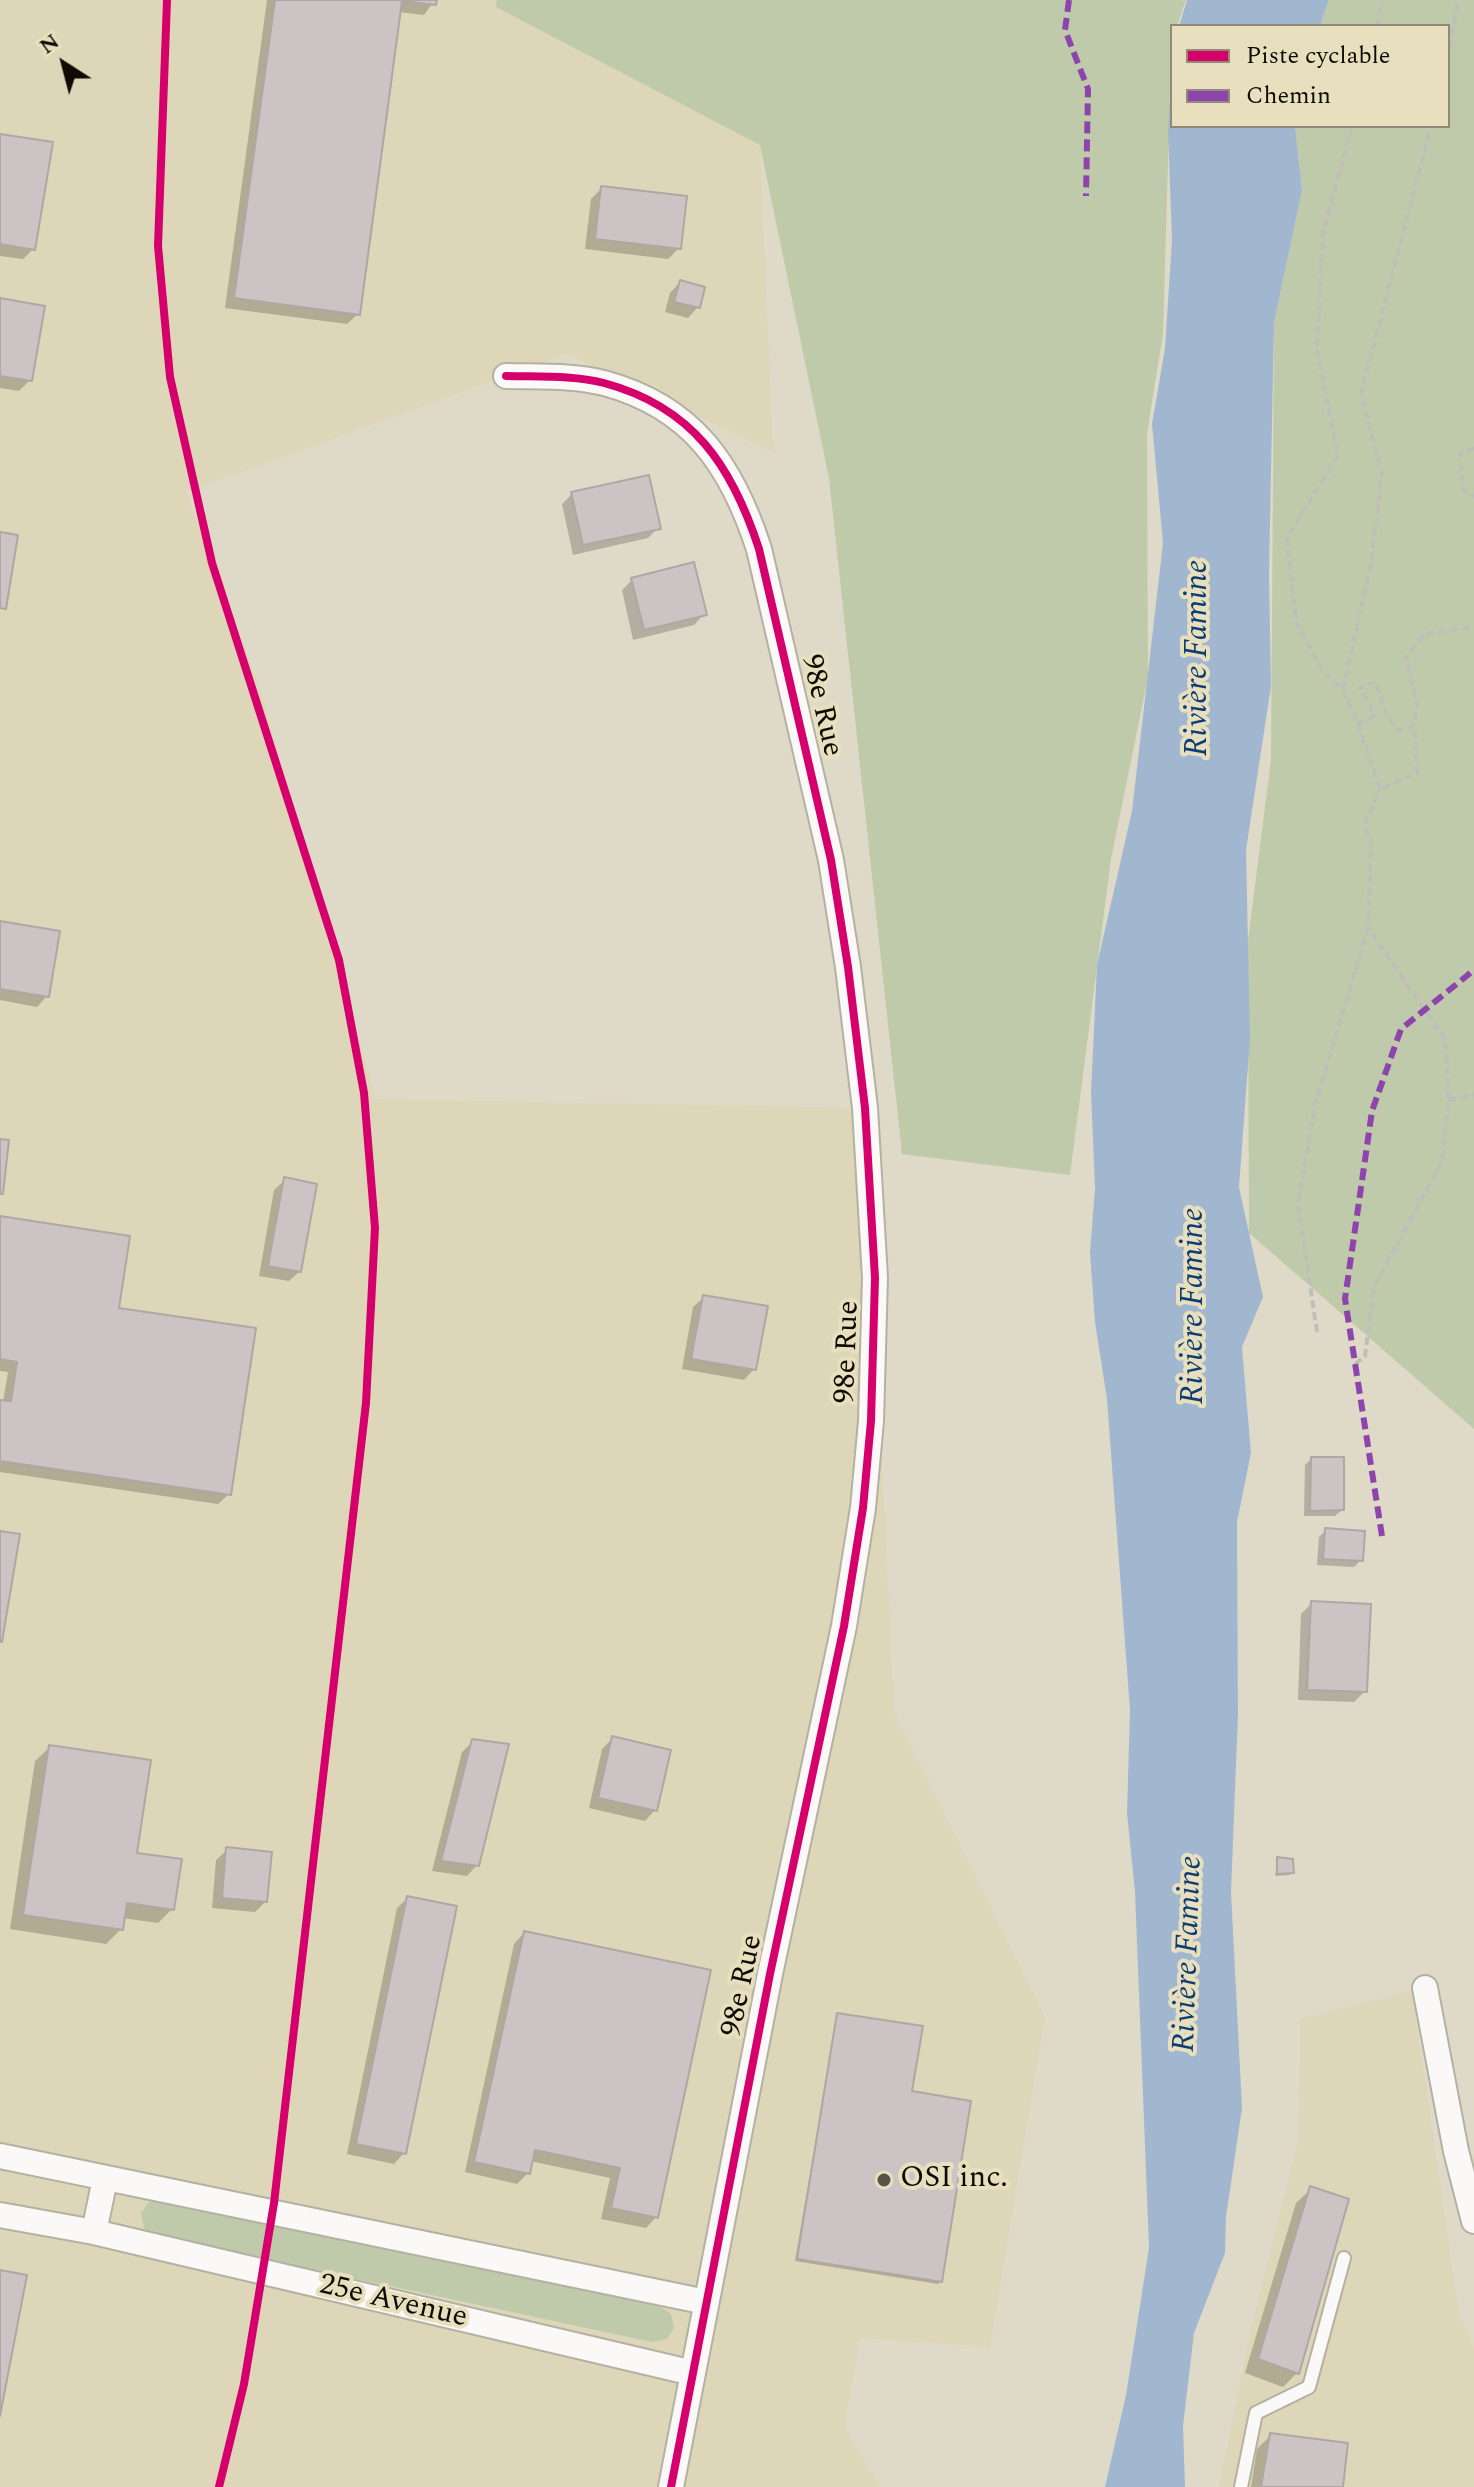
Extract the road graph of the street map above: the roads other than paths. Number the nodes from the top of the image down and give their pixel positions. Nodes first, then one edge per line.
1 (506, 376) dead end
2 (1425, 1988) dead end
3 (0, 2156) edge
4 (105, 2179) junction
5 (0, 2215) edge
6 (1474, 2221) edge
7 (94, 2232) junction
8 (1344, 2258) dead end
9 (706, 2302) junction
10 (693, 2373) junction
11 (671, 2487) edge
12 (1241, 2487) edge

1 - 9 street, 98e Rue
2 - 6 street
3 - 4 street, 25e Avenue
4 - 7 street
4 - 9 street, 25e Avenue
5 - 7 street, 25e Avenue
7 - 10 street, 25e Avenue
8 - 12 lane
9 - 10 street, 98e Rue
10 - 11 street, 98e Rue

